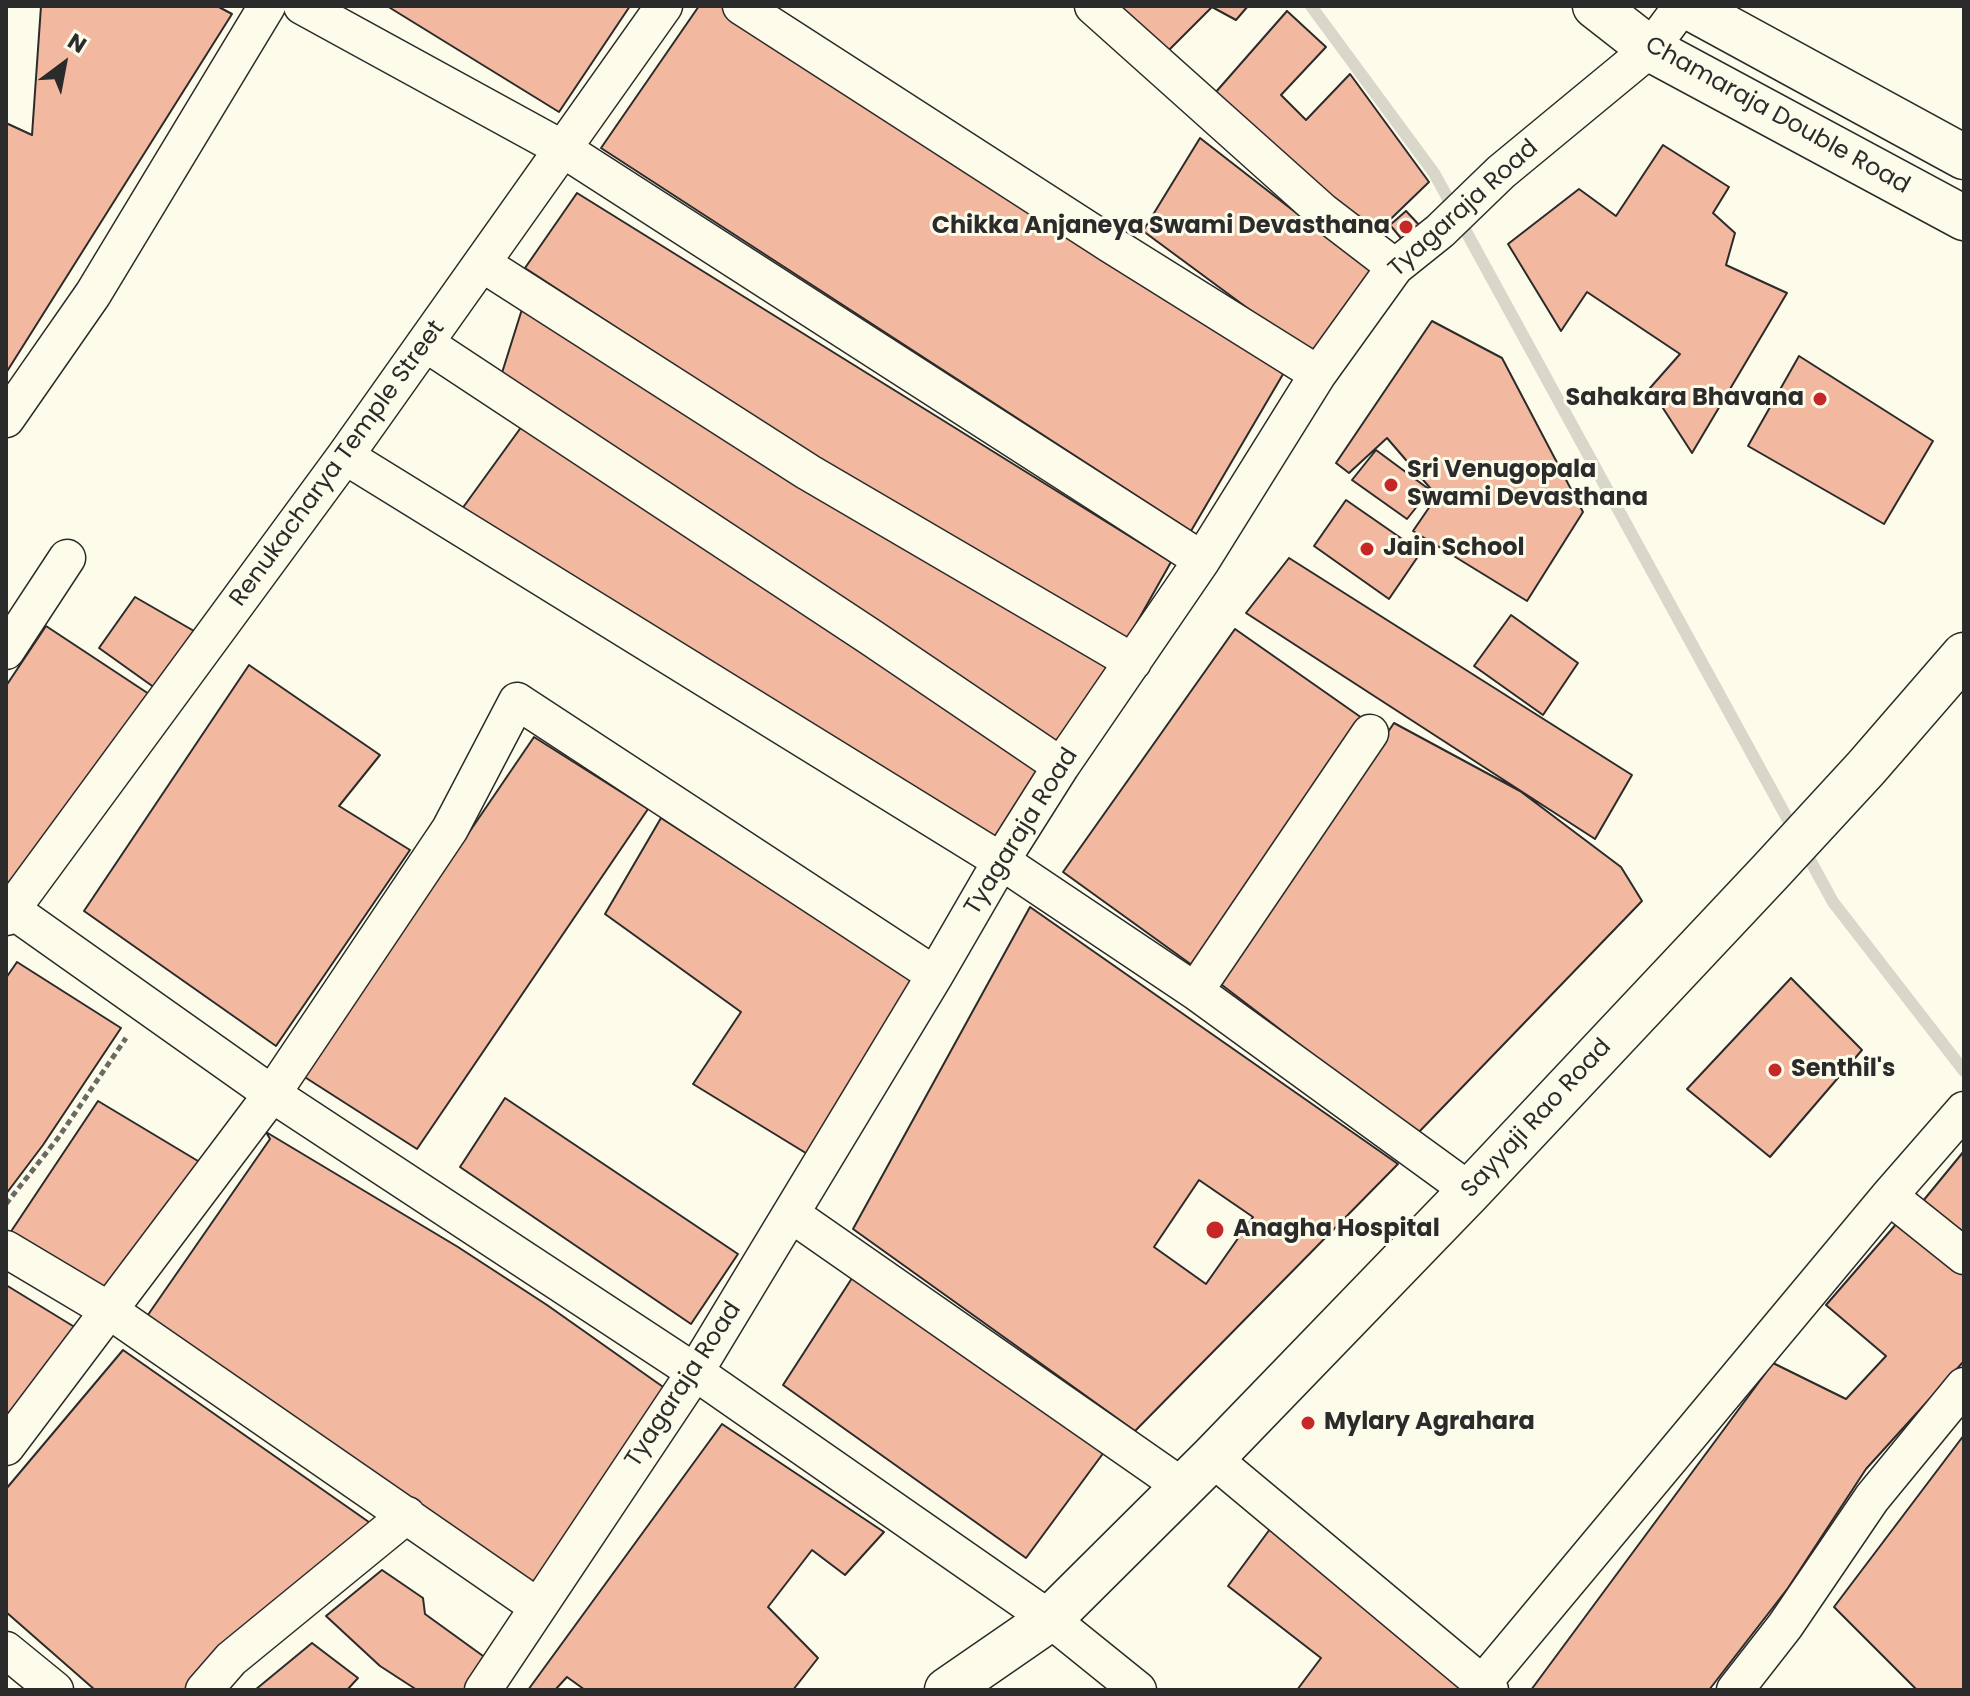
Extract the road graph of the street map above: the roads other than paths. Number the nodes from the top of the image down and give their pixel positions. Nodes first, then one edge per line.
1 (267, 6) edge
2 (302, 6) edge
3 (664, 6) edge
4 (741, 6) edge
5 (1093, 6) edge
6 (1595, 6) edge
7 (1684, 6) edge
8 (1650, 49) junction
9 (563, 149) junction
10 (1964, 157) edge
11 (1964, 218) edge
12 (483, 264) junction
13 (1395, 267) junction
14 (425, 343) junction
15 (1318, 374) junction
16 (6, 419) edge
17 (345, 456) junction
18 (67, 558) dead end
19 (1202, 560) junction
20 (6, 651) edge
21 (1964, 655) edge
22 (1133, 662) junction
23 (1370, 733) dead end
24 (1061, 766) junction
25 (1001, 861) junction
26 (9, 914) edge
27 (935, 975) junction
28 (1195, 991) junction
29 (272, 1094) junction
30 (1961, 1113) edge
31 (1470, 1191) junction
32 (1889, 1196) junction
33 (791, 1214) junction
34 (6, 1249) edge
35 (1964, 1256) edge
36 (110, 1311) junction
37 (695, 1372) junction
38 (1961, 1394) edge
39 (6, 1447) edge
40 (1198, 1472) junction
41 (407, 1515) junction
42 (538, 1607) junction
43 (1050, 1619) junction
44 (6, 1650) edge
45 (1483, 1688) edge
46 (55, 1690) edge
47 (204, 1690) edge
48 (483, 1690) edge
49 (947, 1690) edge
50 (1138, 1690) edge
51 (1735, 1690) edge

1 - 16 street
2 - 9 street
3 - 9 street, Renukacharya Temple Street
4 - 15 street
5 - 13 street
6 - 8 main road, Chamaraja Double Road
7 - 8 street, Tyagaraja Road
7 - 10 main road
8 - 11 main road, Chamaraja Double Road
8 - 13 street, Tyagaraja Road
9 - 12 street, Renukacharya Temple Street
9 - 19 street
12 - 14 street, Renukacharya Temple Street
12 - 22 street
13 - 15 street, Tyagaraja Road
14 - 17 street, Renukacharya Temple Street
14 - 24 street
15 - 19 street, Tyagaraja Road
17 - 25 street
17 - 26 street, Renukacharya Temple Street
18 - 20 street
19 - 22 street, Tyagaraja Road
21 - 31 main road, Sayyaji Rao Road
22 - 24 street, Tyagaraja Road
23 - 28 street
24 - 25 street, Tyagaraja Road
25 - 27 street, Tyagaraja Road
25 - 28 street
26 - 29 street
27 - 29 street
27 - 33 street, Tyagaraja Road
28 - 31 street
29 - 36 street
29 - 37 street
30 - 32 street
31 - 40 main road, Sayyaji Rao Road
32 - 35 street
32 - 45 street
33 - 37 street, Tyagaraja Road
33 - 40 street
34 - 36 street
36 - 39 street
36 - 41 street
37 - 42 street, Tyagaraja Road
37 - 43 street
38 - 51 street
40 - 43 main road, Sayyaji Rao Road
40 - 45 street
41 - 42 street
41 - 47 street
42 - 48 street, Tyagaraja Road
43 - 49 main road, Sayyaji Rao Road
43 - 50 street
44 - 46 street

